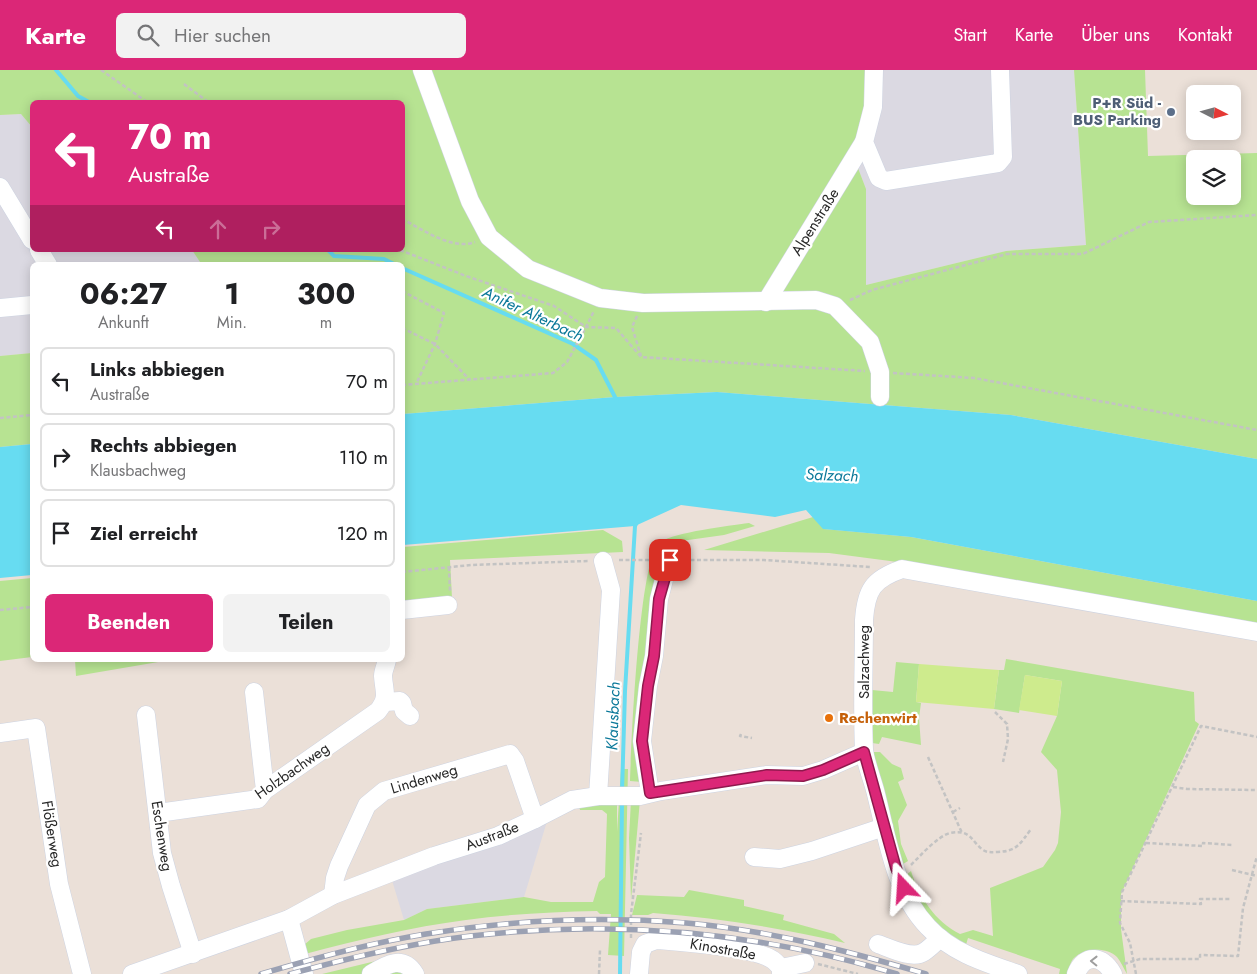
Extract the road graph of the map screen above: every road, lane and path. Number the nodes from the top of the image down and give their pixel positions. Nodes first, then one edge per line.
1 (101, 70) edge
2 (422, 70) edge
3 (874, 70) edge
4 (1000, 70) edge
5 (184, 84) dead end
6 (144, 100) edge
7 (205, 100) edge
8 (864, 142) junction
9 (0, 187) edge
10 (1257, 215) edge
11 (405, 220) edge
12 (489, 236) junction
13 (30, 237) edge
14 (405, 252) edge
15 (405, 292) edge
16 (766, 302) junction
17 (644, 303) junction
18 (30, 305) edge
19 (835, 306) junction
20 (0, 308) edge
21 (586, 327) junction
22 (405, 329) edge
23 (435, 344) junction
24 (641, 357) junction
25 (470, 380) junction
26 (416, 384) junction
27 (880, 384) junction
28 (405, 385) edge
29 (30, 415) edge
30 (0, 418) edge
31 (1257, 430) edge
32 (670, 560) junction
33 (603, 561) junction
34 (448, 567) junction
35 (874, 568) dead end
36 (405, 572) edge
37 (448, 605) joint
38 (30, 607) edge
39 (0, 610) edge
40 (405, 610) edge
41 (1257, 632) edge
42 (385, 667) edge
43 (254, 692) dead end
44 (385, 702) junction
45 (995, 712) dead end
46 (146, 715) dead end
47 (410, 716) dead end
48 (0, 733) edge
49 (741, 734) dead end
50 (1257, 737) edge
51 (752, 738) dead end
52 (864, 752) junction
53 (928, 757) dead end
54 (1003, 762) dead end
55 (1173, 787) junction
56 (265, 790) junction
57 (1257, 790) edge
58 (645, 794) junction
59 (601, 796) junction
60 (960, 808) dead end
61 (953, 812) junction
62 (158, 813) junction
63 (534, 820) junction
64 (884, 827) junction
65 (1031, 829) dead end
66 (641, 833) dead end
67 (962, 833) junction
68 (1146, 844) junction
69 (1233, 845) dead end
70 (1257, 856) edge
71 (754, 857) dead end
72 (1232, 870) dead end
73 (1252, 874) junction
74 (898, 876) junction
75 (1257, 876) edge
76 (333, 895) junction
77 (1231, 900) dead end
78 (1121, 901) junction
79 (289, 919) junction
80 (940, 938) junction
81 (878, 944) dead end
82 (631, 946) dead end
83 (600, 950) dead end
84 (193, 954) junction
85 (1133, 960) junction
86 (804, 963) joint
87 (781, 971) edge
88 (82, 974) edge
89 (132, 974) edge
90 (304, 974) edge
91 (372, 974) edge
92 (415, 974) edge
93 (599, 974) edge
94 (639, 974) edge
95 (858, 974) edge
96 (1018, 974) edge
97 (1076, 974) edge
98 (1113, 974) edge
99 (1136, 974) edge

1 - 6 path
2 - 12 street
3 - 8 street, Alpenstraße
4 - 8 street
5 - 7 path
8 - 16 street, Alpenstraße
9 - 13 street
10 - 19 path
11 - 12 path
12 - 17 street
14 - 21 path
15 - 23 path
16 - 17 street
16 - 19 street
17 - 24 path
18 - 20 street
19 - 27 street
21 - 24 path
21 - 25 path
22 - 23 path
23 - 25 path
23 - 26 path
24 - 27 path
25 - 26 path
26 - 28 path
27 - 31 path
29 - 30 path
32 - 33 path
32 - 35 path
32 - 58 street
33 - 34 path
33 - 59 street
34 - 36 path
34 - 37 path
37 - 40 street
38 - 39 path
41 - 52 street, Salzachweg
42 - 44 street
43 - 56 street
44 - 47 street
44 - 56 street, Holzbachweg
45 - 54 path
46 - 62 street, Eschenweg
48 - 88 street, Flößerweg
49 - 51 path
50 - 55 path
52 - 58 street, Austraße
52 - 64 street, Salzachweg
53 - 61 path
55 - 57 path
55 - 68 path
56 - 62 street, Holzbachweg
58 - 59 street, Austraße
59 - 63 street, Austraße
60 - 61 path
61 - 67 path
62 - 84 street, Eschenweg
63 - 76 street, Austraße
63 - 76 street, Lindenweg
64 - 71 street
64 - 74 street, Salzachweg
65 - 67 path
66 - 82 path
67 - 74 path
68 - 69 path
68 - 78 path
70 - 73 path
72 - 73 path
73 - 75 path
73 - 85 path
74 - 80 street, Salzachweg
76 - 79 street, Austraße
77 - 78 path
78 - 85 path
79 - 84 street, Austraße
79 - 90 street
80 - 81 street
80 - 96 street, Salzachweg
83 - 93 path
84 - 89 street, Austraße
85 - 99 path
86 - 87 street
86 - 95 path
87 - 94 street, Kinostraße
91 - 92 street
98 -> 97 street

